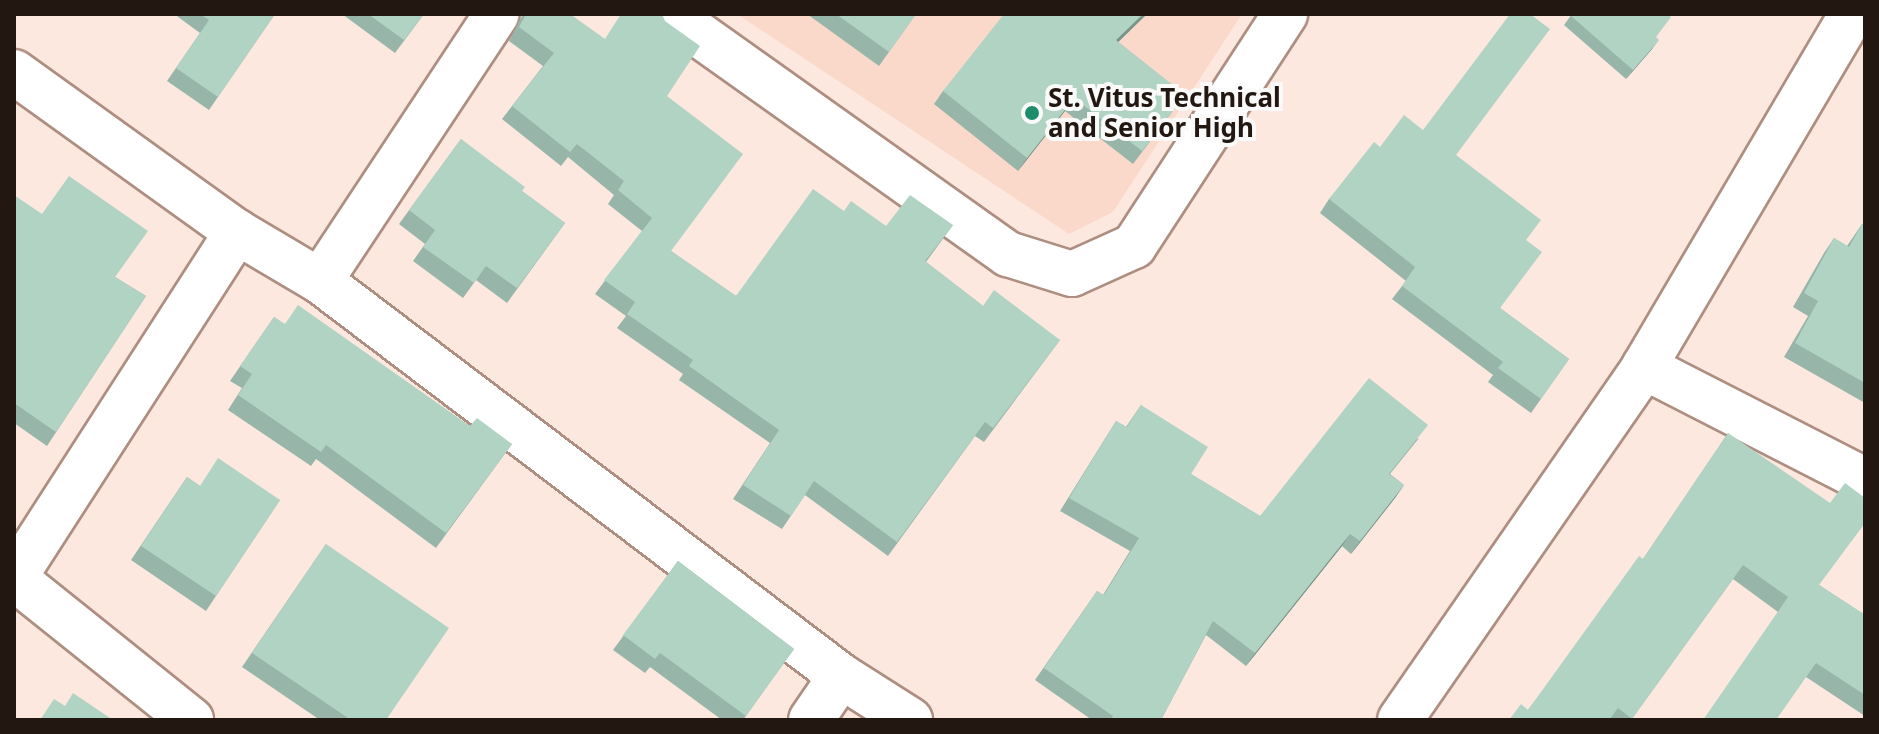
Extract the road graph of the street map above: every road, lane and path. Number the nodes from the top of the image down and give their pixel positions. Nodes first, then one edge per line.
1 (497, 14) edge
2 (670, 14) edge
3 (1285, 14) edge
4 (1852, 14) edge
5 (14, 72) edge
6 (237, 232) junction
7 (320, 281) junction
8 (1644, 367) junction
9 (1865, 480) edge
10 (14, 578) edge
11 (841, 676) junction
12 (191, 720) edge
13 (811, 720) edge
14 (910, 720) edge
15 (1400, 720) edge

1 - 7 street
2 - 3 street
4 - 8 street
5 - 6 street
6 - 7 street
6 - 10 street
7 - 11 street
8 - 9 street
8 - 15 street
10 - 12 street
11 - 13 street
11 - 14 street

